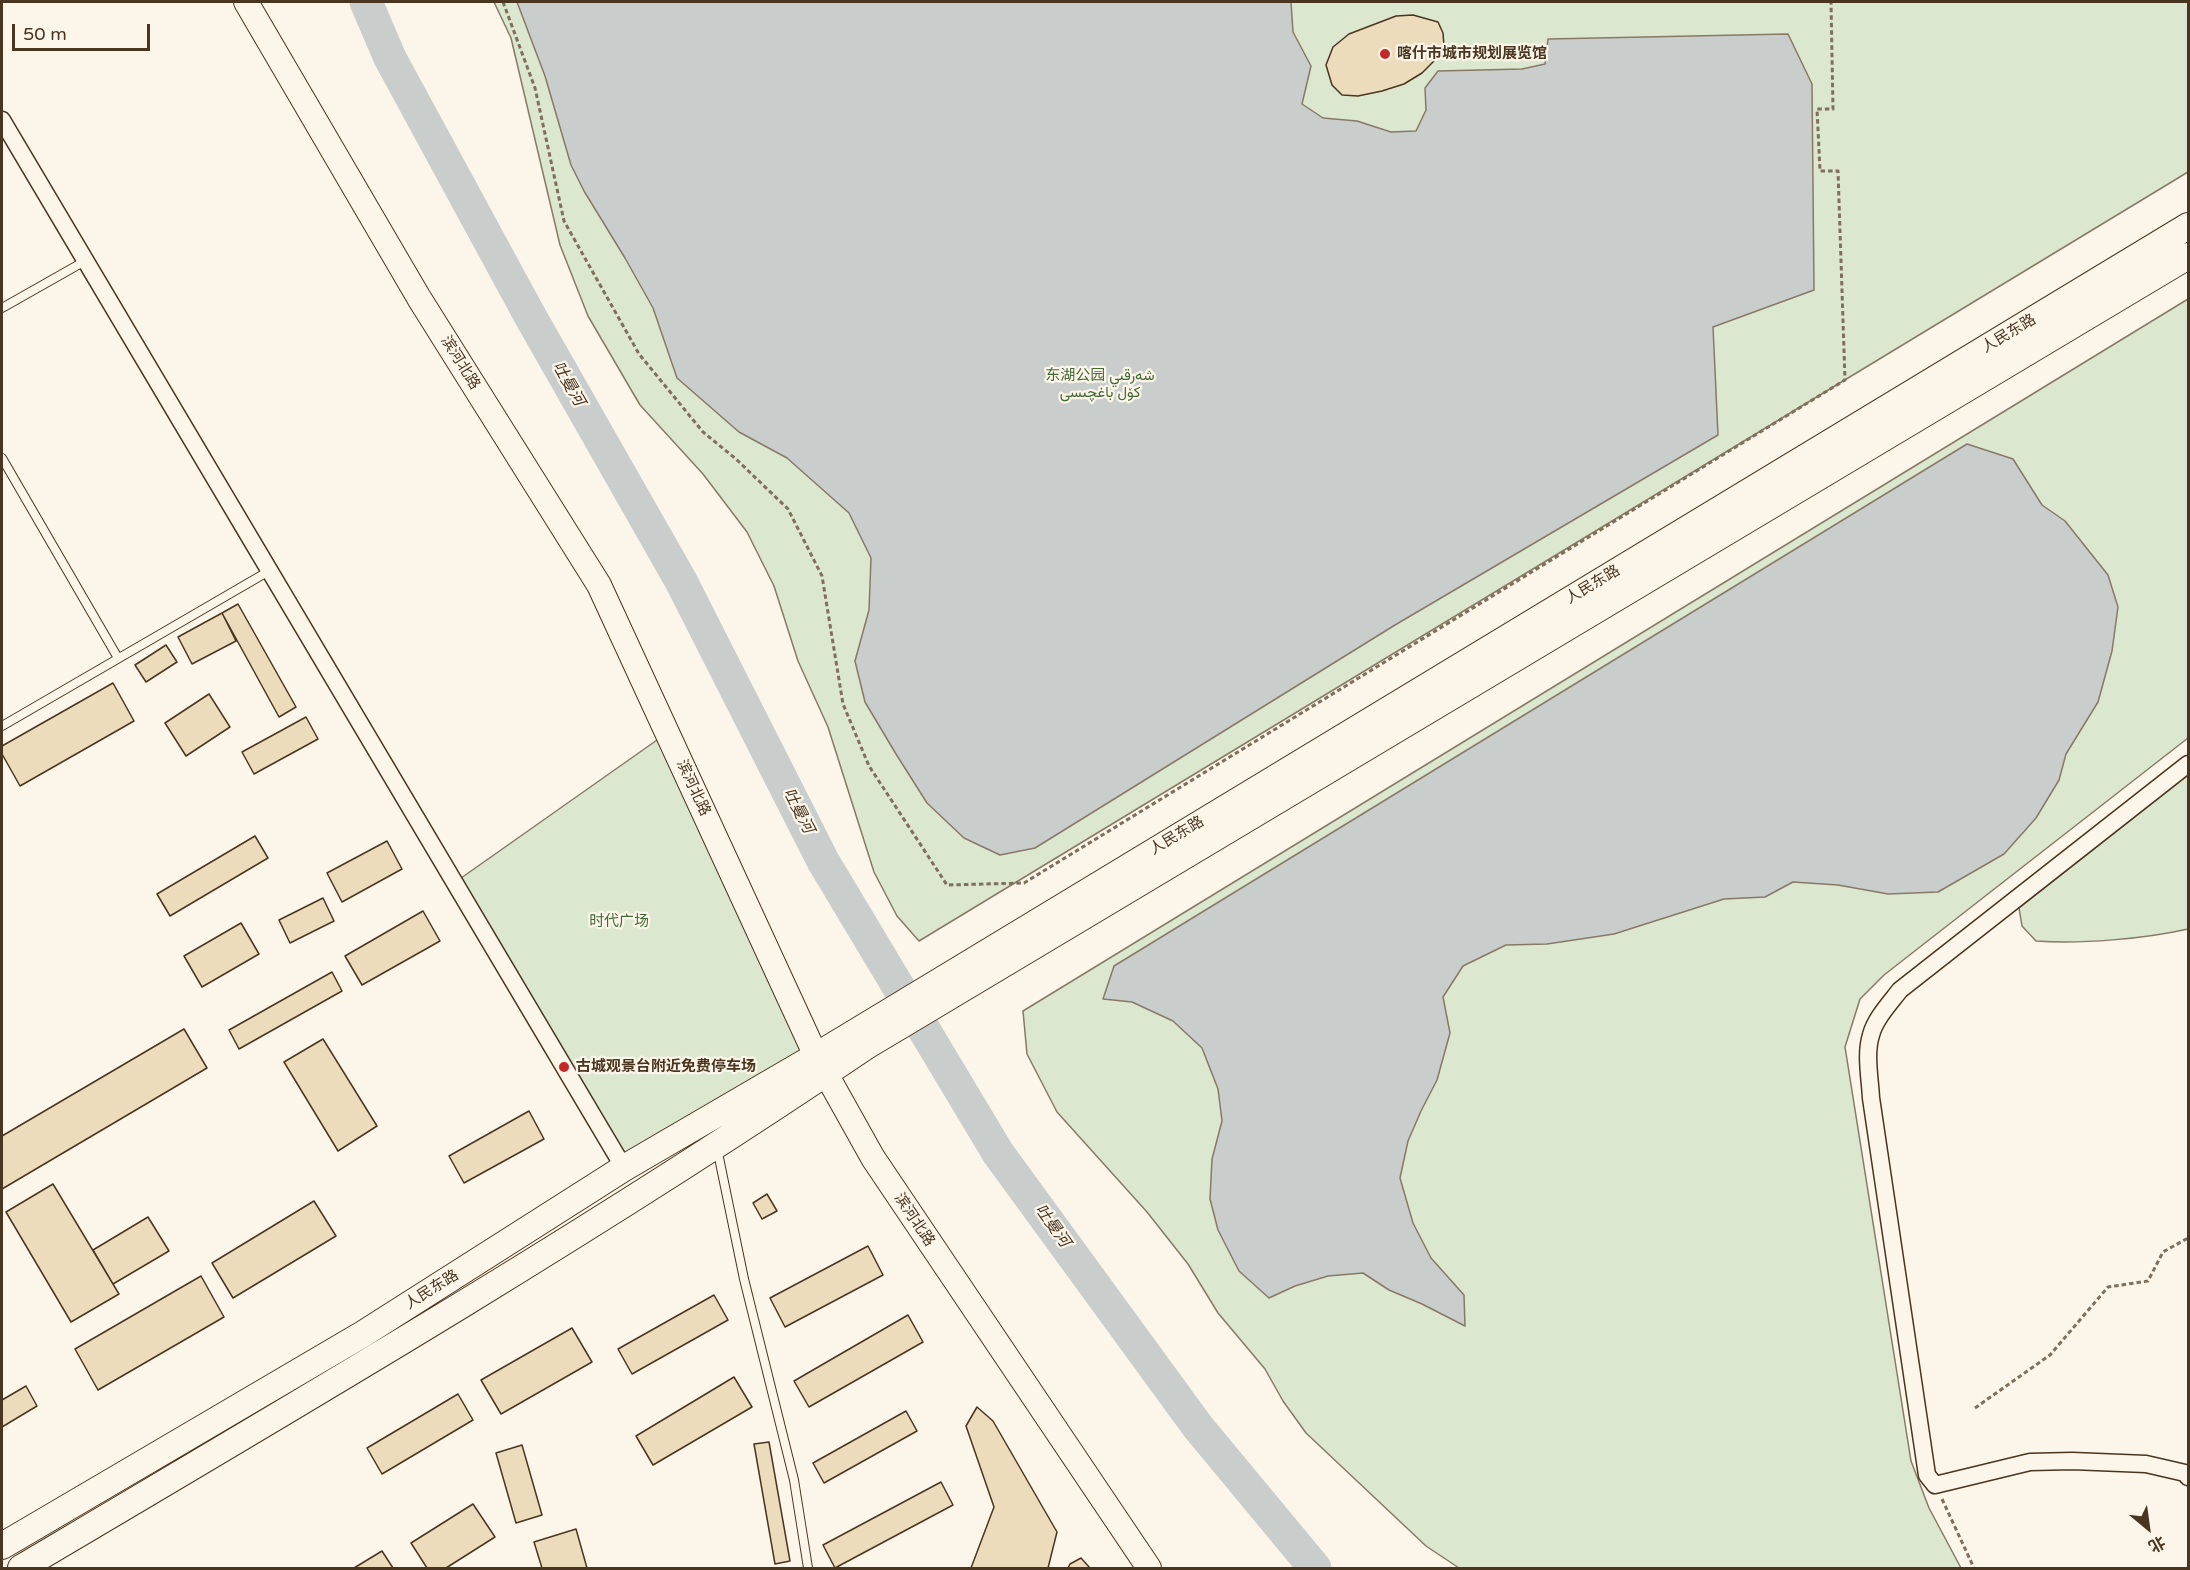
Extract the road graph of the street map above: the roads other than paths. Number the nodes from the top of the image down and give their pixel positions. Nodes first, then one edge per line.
1 (246, 2) edge
2 (2, 120) edge
3 (2188, 226) edge
4 (2188, 256) edge
5 (85, 261) junction
6 (2, 308) edge
7 (2, 458) edge
8 (269, 571) junction
9 (118, 658) junction
10 (2, 726) edge
11 (2188, 764) edge
12 (1005, 951) junction
13 (821, 1065) junction
14 (716, 1145) junction
15 (624, 1168) junction
16 (2188, 1477) edge
17 (2, 1546) edge
18 (21, 1569) edge
19 (808, 1569) edge
20 (1149, 1569) edge

1 - 13 main road, 滨河北路
2 - 5 street
3 - 12 main road, 人民东路
4 - 12 main road, 人民东路
5 - 6 lane
5 - 8 street
7 - 9 lane
8 - 9 lane
8 - 15 street
9 - 10 lane
11 - 16 street
12 - 13 main road, 人民东路
13 - 14 main road, 人民东路
13 - 15 main road, 人民东路
13 - 20 main road, 滨河北路
14 - 18 main road, 人民东路
14 - 19 lane
15 - 17 main road, 人民东路

